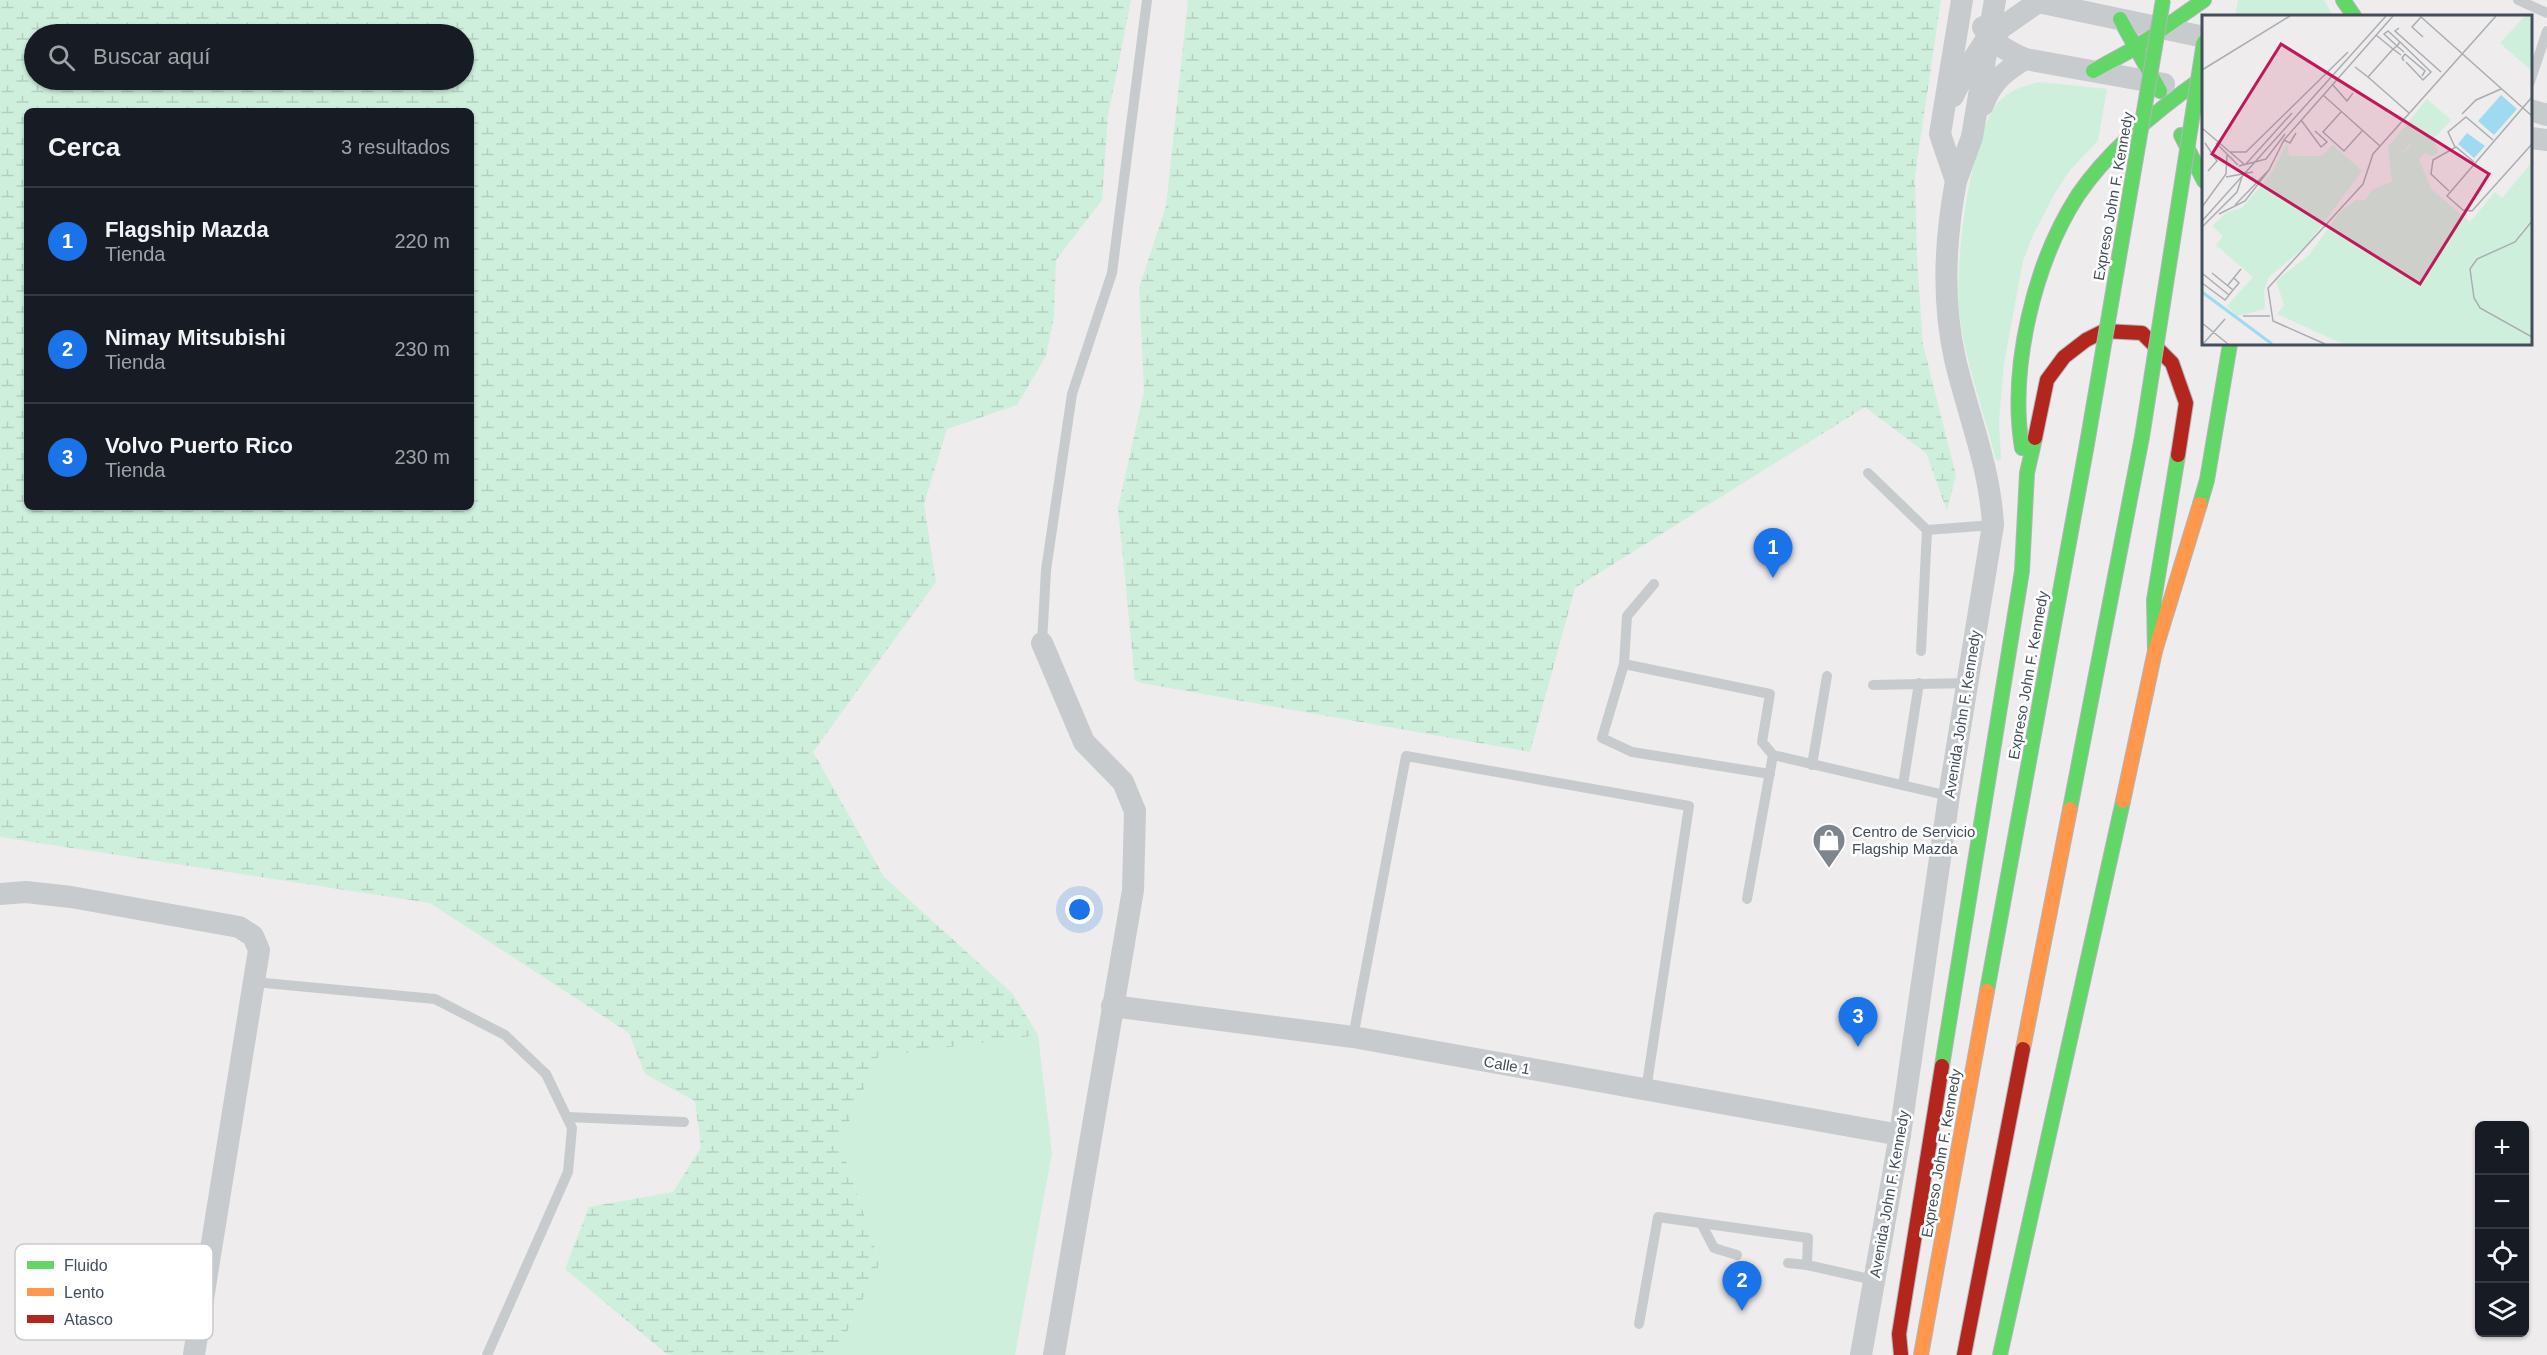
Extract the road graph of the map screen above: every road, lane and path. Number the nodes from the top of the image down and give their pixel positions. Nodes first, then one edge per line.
1 (1147, 0) edge
2 (1962, 0) edge
3 (1973, 0) edge
4 (1995, 0) edge
5 (2163, 0) edge
6 (2170, 0) edge
7 (2204, 0) edge
8 (2210, 0) edge
9 (2343, 0) edge
10 (2518, 0) edge
11 (2037, 1) edge
12 (2547, 13) edge
13 (2207, 15) edge
14 (2353, 15) edge
15 (2120, 20) junction
16 (2174, 22) junction
17 (2547, 31) edge
18 (2202, 35) edge
19 (1988, 37) junction
20 (2202, 42) edge
21 (2135, 48) junction
22 (2025, 59) junction
23 (2092, 71) junction
24 (2532, 76) edge
25 (2155, 82) junction
26 (2198, 85) edge
27 (2532, 111) edge
28 (2171, 113) junction
29 (1943, 114) junction
30 (2547, 115) edge
31 (1971, 137) junction
32 (2532, 138) edge
33 (2547, 140) edge
34 (2202, 177) edge
35 (1956, 181) junction
36 (2230, 345) edge
37 (2027, 473) junction
38 (1868, 474) dead end
39 (1993, 525) junction
40 (1928, 530) junction
41 (1654, 584) dead end
42 (1042, 643) joint
43 (1921, 651) dead end
44 (2155, 651) junction
45 (1624, 664) junction
46 (1827, 676) dead end
47 (1919, 683) junction
48 (1968, 683) junction
49 (1873, 685) dead end
50 (1773, 755) junction
51 (1812, 765) junction
52 (1770, 774) junction
53 (1903, 785) junction
54 (1949, 795) junction
55 (0, 894) edge
56 (1747, 899) dead end
57 (254, 982) junction
58 (1112, 1006) junction
59 (1353, 1037) junction
60 (1646, 1090) junction
61 (567, 1117) junction
62 (684, 1122) dead end
63 (1900, 1135) junction
64 (1701, 1223) junction
65 (212, 1244) edge
66 (1737, 1255) dead end
67 (1788, 1263) dead end
68 (1807, 1265) junction
69 (1874, 1280) junction
70 (1639, 1324) dead end
71 (196, 1340) edge
72 (194, 1355) edge
73 (487, 1355) edge
74 (1054, 1355) edge
75 (1861, 1355) edge
76 (1901, 1355) edge
77 (1922, 1355) edge
78 (1964, 1355) edge
79 (2000, 1355) edge

1 - 42 lane
2 - 29 street, Avenida John F. Kennedy
3 - 19 street
4 - 19 street, Avenida John F. Kennedy
5 - 77 highway, Expreso John F. Kennedy, bridge
6 - 16 highway
7 - 16 highway
8 - 13 highway
9 - 14 highway
10 - 12 lane
11 - 15 street
11 - 19 street
15 - 16 street
15 - 21 highway
16 - 18 street
16 - 21 highway
17 - 24 lane
19 - 22 street
19 - 29 street
19 - 31 street, Avenida John F. Kennedy
20 - 78 highway, bridge
21 - 23 highway
21 - 25 highway
22 - 23 street
22 - 31 street
23 - 25 street
25 - 26 street
25 - 28 highway
26 - 28 highway
27 - 30 street
28 - 34 highway
28 - 37 highway
29 - 35 street, Avenida John F. Kennedy
31 - 35 street, Avenida John F. Kennedy
32 - 33 street
35 - 39 street, Avenida John F. Kennedy
36 - 44 highway
37 - 44 highway
37 - 76 highway
38 - 40 lane
39 - 40 lane
39 - 48 street, Avenida John F. Kennedy
40 - 43 lane
41 - 45 lane
42 - 58 street
44 - 79 highway
45 - 50 lane
45 - 52 lane
46 - 51 lane
47 - 48 lane
47 - 49 lane
47 - 53 lane
48 - 54 street, Avenida John F. Kennedy
50 - 51 lane
50 - 52 lane
51 - 53 lane
52 - 56 lane
53 - 54 lane
54 - 63 street, Avenida John F. Kennedy
55 - 57 street
57 - 61 lane
57 - 65 street
58 - 59 street, Calle 1
58 - 74 street
59 - 60 street, Calle 1
59 - 60 lane
60 - 63 street, Calle 1
61 - 62 lane
61 - 73 lane
63 - 69 street, Avenida John F. Kennedy
64 - 66 lane
64 - 68 lane
64 - 70 lane
67 - 68 lane
68 - 69 lane
69 - 75 street, Avenida John F. Kennedy
71 - 72 street

